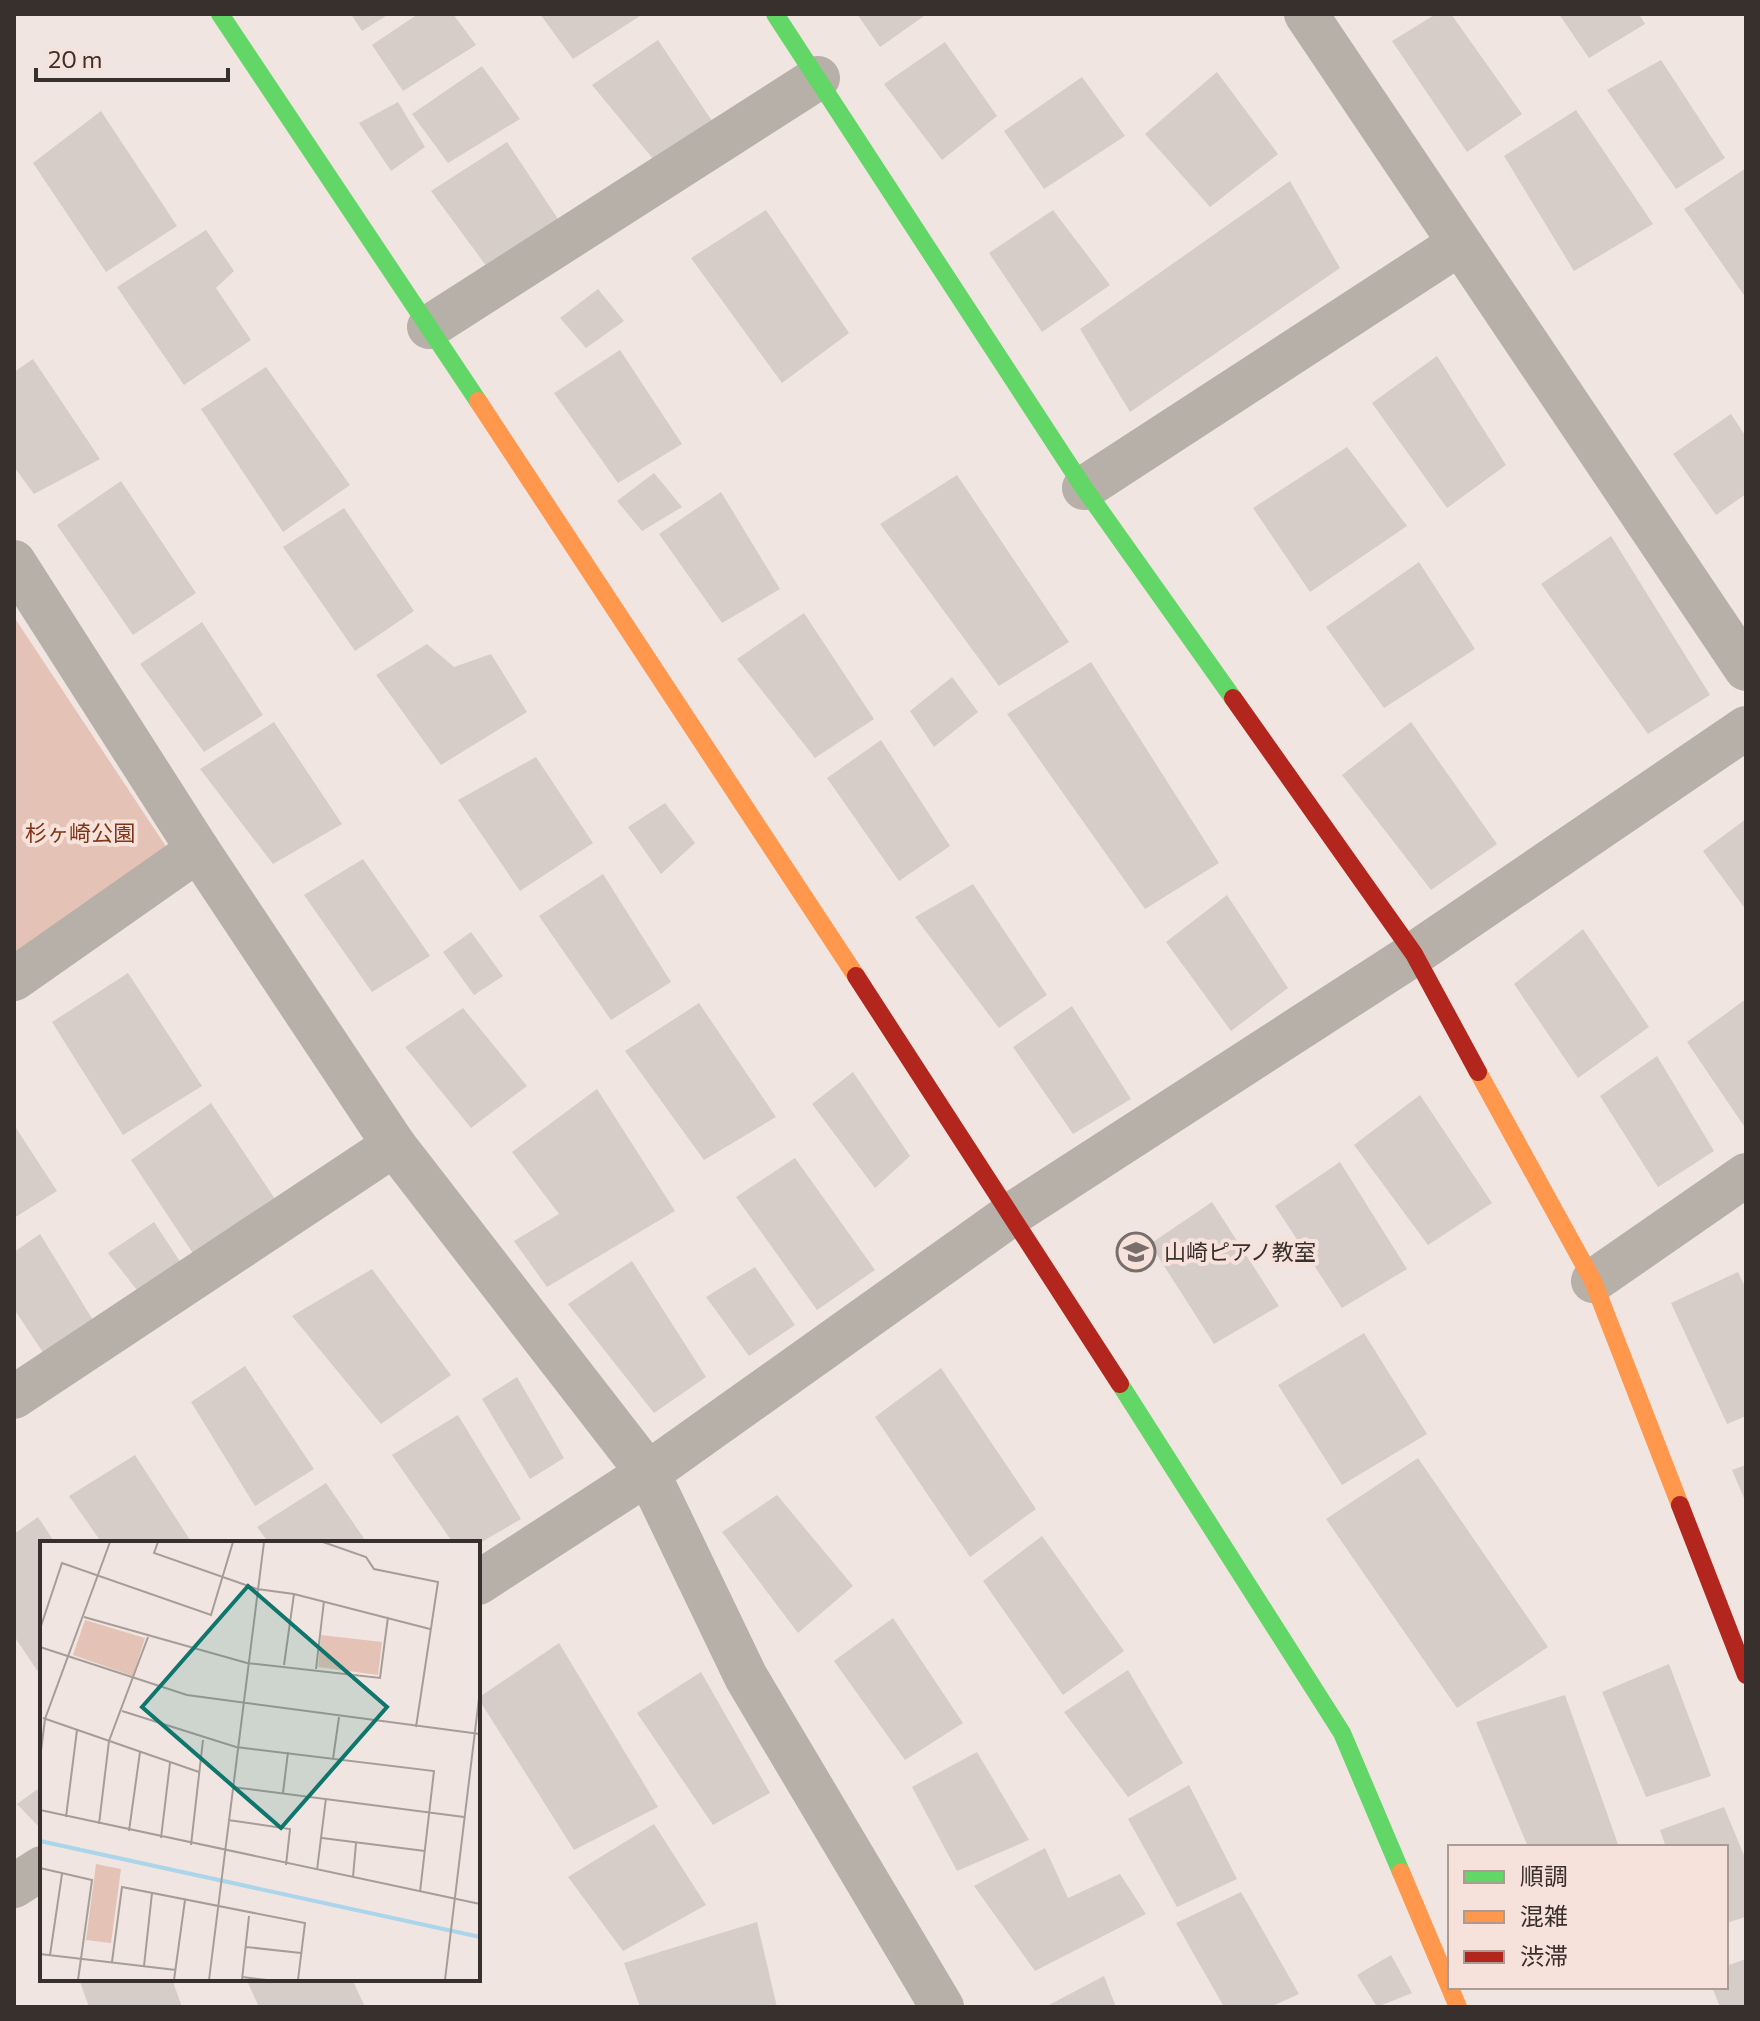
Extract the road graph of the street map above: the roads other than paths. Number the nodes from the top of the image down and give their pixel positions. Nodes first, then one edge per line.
1 (220, 14) edge
2 (775, 14) edge
3 (1306, 14) edge
4 (818, 78) junction
5 (1459, 244) junction
6 (429, 327) junction
7 (1084, 488) junction
8 (14, 562) edge
9 (1746, 669) edge
10 (1746, 728) edge
11 (198, 850) junction
12 (1414, 954) junction
13 (14, 979) edge
14 (394, 1145) junction
15 (1746, 1175) edge
16 (1012, 1214) junction
17 (1593, 1281) junction
18 (14, 1397) edge
19 (648, 1473) junction
20 (480, 1582) edge
21 (1746, 1675) edge
22 (40, 1869) edge
23 (14, 1886) edge
24 (1448, 1983) edge
25 (942, 2007) edge

1 - 6 street
2 - 4 street
3 - 5 street
4 - 6 street
4 - 7 street
5 - 7 street
5 - 9 street
6 - 16 street
7 - 12 street
8 - 11 street
10 - 12 street
11 - 13 street
11 - 14 street
12 - 16 street
12 - 17 street
14 - 18 street
14 - 19 street
15 - 17 street
16 - 19 street
16 - 24 street
17 - 21 street
19 - 20 street
19 - 25 street
22 - 23 street

